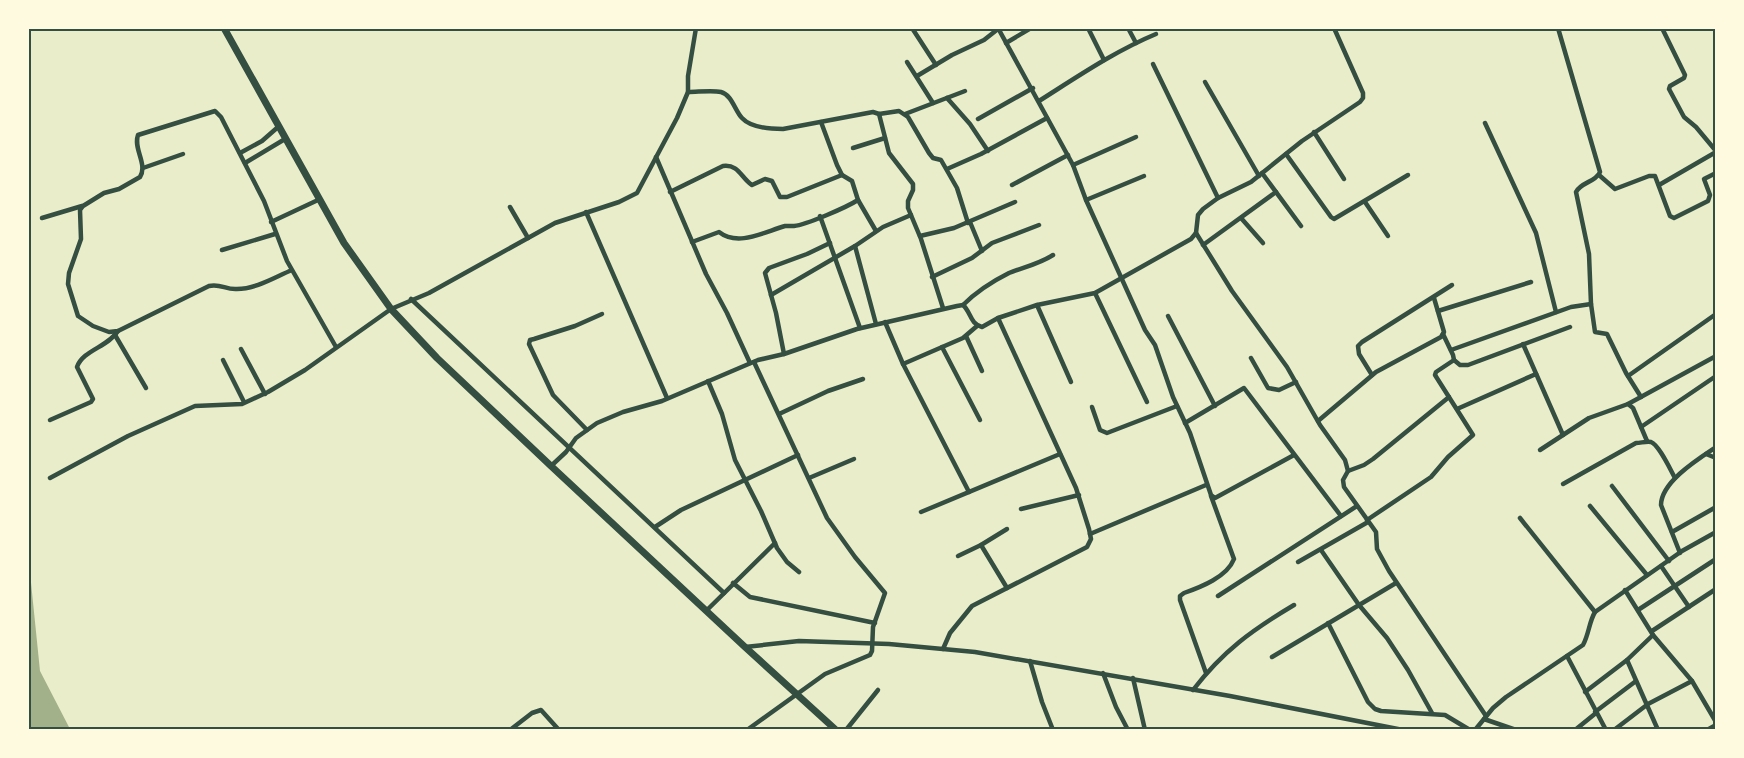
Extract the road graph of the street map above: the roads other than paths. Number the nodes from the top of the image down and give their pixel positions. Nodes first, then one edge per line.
1 (225, 28) edge
2 (696, 28) edge
3 (912, 28) edge
4 (1031, 28) edge
5 (1088, 28) edge
6 (1128, 28) edge
7 (1334, 28) edge
8 (1558, 28) edge
9 (1662, 28) edge
10 (998, 29) edge
11 (1156, 34) dead end
12 (1006, 43) junction
13 (1136, 43) junction
14 (1104, 60) junction
15 (907, 62) dead end
16 (1152, 63) dead end
17 (936, 65) junction
18 (917, 76) junction
19 (1205, 82) dead end
20 (1033, 88) junction
21 (965, 91) dead end
22 (688, 92) junction
23 (947, 98) junction
24 (1039, 101) junction
25 (933, 104) junction
26 (879, 114) junction
27 (905, 114) junction
28 (1047, 118) junction
29 (978, 119) dead end
30 (821, 122) junction
31 (1485, 123) dead end
32 (278, 127) junction
33 (1314, 132) junction
34 (1136, 137) dead end
35 (885, 138) junction
36 (285, 139) junction
37 (853, 148) dead end
38 (987, 151) junction
39 (1716, 152) edge
40 (240, 153) junction
41 (183, 154) dead end
42 (1286, 154) junction
43 (1068, 155) junction
44 (656, 158) junction
45 (245, 163) junction
46 (1073, 165) junction
47 (143, 168) junction
48 (946, 169) junction
49 (1716, 173) edge
50 (1260, 174) junction
51 (842, 175) junction
52 (1408, 175) dead end
53 (1599, 175) junction
54 (1144, 176) dead end
55 (1344, 179) dead end
56 (1012, 185) dead end
57 (1659, 185) junction
58 (670, 192) junction
59 (1276, 192) junction
60 (1218, 198) junction
61 (318, 200) junction
62 (858, 200) junction
63 (1086, 200) junction
64 (1015, 202) dead end
65 (1365, 202) junction
66 (82, 206) junction
67 (510, 207) dead end
68 (586, 212) junction
69 (911, 214) junction
70 (820, 216) junction
71 (42, 218) dead end
72 (1240, 218) junction
73 (271, 222) junction
74 (969, 222) junction
75 (1039, 225) dead end
76 (1301, 226) dead end
77 (876, 231) junction
78 (1196, 233) junction
79 (275, 234) junction
80 (920, 236) junction
81 (1388, 236) dead end
82 (528, 238) junction
83 (692, 242) junction
84 (830, 243) junction
85 (1263, 243) dead end
86 (1203, 245) junction
87 (855, 246) junction
88 (222, 250) dead end
89 (982, 251) junction
90 (1053, 255) dead end
91 (835, 258) junction
92 (292, 270) junction
93 (932, 277) junction
94 (1122, 279) junction
95 (1530, 282) dead end
96 (1452, 285) dead end
97 (1095, 293) junction
98 (771, 295) junction
99 (1434, 298) junction
100 (411, 299) junction
101 (1591, 304) junction
102 (963, 305) junction
103 (1037, 305) junction
104 (944, 308) junction
105 (391, 309) junction
106 (1438, 311) junction
107 (1556, 312) junction
108 (602, 314) dead end
109 (1716, 314) edge
110 (1168, 316) dead end
111 (998, 318) junction
112 (885, 322) junction
113 (876, 324) junction
114 (977, 326) junction
115 (1570, 327) dead end
116 (860, 328) junction
117 (116, 333) junction
118 (1443, 334) junction
119 (966, 336) junction
120 (1522, 344) junction
121 (336, 347) junction
122 (942, 347) junction
123 (242, 349) dead end
124 (1451, 350) junction
125 (784, 354) junction
126 (1716, 356) edge
127 (1251, 358) dead end
128 (223, 360) dead end
129 (1454, 360) junction
130 (752, 363) junction
131 (903, 364) junction
132 (982, 370) dead end
133 (1536, 374) junction
134 (1372, 375) junction
135 (1628, 376) junction
136 (1716, 376) edge
137 (863, 379) dead end
138 (708, 381) junction
139 (1296, 381) junction
140 (1071, 382) dead end
141 (146, 388) dead end
142 (265, 394) junction
143 (1449, 397) junction
144 (1641, 397) junction
145 (667, 398) junction
146 (244, 402) junction
147 (1147, 402) dead end
148 (1628, 404) junction
149 (1177, 406) junction
150 (1215, 406) junction
151 (1092, 407) dead end
152 (1457, 409) junction
153 (779, 414) junction
154 (50, 420) dead end
155 (980, 420) dead end
156 (1318, 421) junction
157 (1185, 423) junction
158 (1641, 427) junction
159 (587, 430) junction
160 (1563, 435) junction
161 (1647, 441) junction
162 (570, 447) junction
163 (1716, 447) edge
164 (1540, 450) dead end
165 (1060, 454) junction
166 (1706, 454) junction
167 (798, 455) junction
168 (1293, 455) junction
169 (1716, 458) edge
170 (854, 459) dead end
171 (551, 466) junction
172 (1348, 471) junction
173 (50, 478) dead end
174 (809, 478) junction
175 (1676, 478) junction
176 (745, 479) junction
177 (1206, 484) junction
178 (1563, 484) dead end
179 (1612, 486) dead end
180 (969, 492) junction
181 (1079, 495) junction
182 (1211, 495) junction
183 (1357, 506) junction
184 (1590, 506) dead end
185 (1716, 507) edge
186 (1021, 509) dead end
187 (921, 512) dead end
188 (1341, 516) junction
189 (1520, 518) dead end
190 (1368, 521) junction
191 (655, 527) junction
192 (1007, 529) dead end
193 (1672, 532) junction
194 (1716, 532) edge
195 (1090, 534) junction
196 (775, 543) junction
197 (981, 545) junction
198 (1321, 550) junction
199 (1680, 553) junction
200 (958, 556) dead end
201 (1716, 559) edge
202 (1669, 561) junction
203 (1298, 562) dead end
204 (1661, 566) junction
205 (799, 572) dead end
206 (1647, 575) junction
207 (733, 583) junction
208 (1396, 583) junction
209 (1674, 586) junction
210 (1007, 588) junction
211 (1716, 589) edge
212 (1625, 590) junction
213 (724, 593) junction
214 (1218, 596) dead end
215 (1294, 605) dead end
216 (1359, 605) junction
217 (1689, 607) junction
218 (1638, 610) junction
219 (705, 611) junction
220 (1595, 612) junction
221 (1328, 622) junction
222 (875, 623) junction
223 (1652, 633) junction
224 (872, 644) junction
225 (745, 647) junction
226 (943, 648) junction
227 (1567, 656) junction
228 (1272, 657) dead end
229 (1627, 660) junction
230 (1030, 661) junction
231 (1206, 673) junction
232 (1103, 674) junction
233 (1133, 678) junction
234 (1636, 681) junction
235 (1692, 681) junction
236 (878, 690) dead end
237 (1193, 690) junction
238 (1585, 692) junction
239 (798, 695) junction
240 (1647, 704) junction
241 (1596, 712) junction
242 (1432, 713) junction
243 (1485, 718) junction
244 (1716, 724) edge
245 (510, 729) edge
246 (559, 729) edge
247 (747, 729) edge
248 (836, 729) edge
249 (846, 729) edge
250 (1053, 729) edge
251 (1128, 729) edge
252 (1145, 729) edge
253 (1403, 729) edge
254 (1470, 729) edge
255 (1475, 729) edge
256 (1516, 729) edge
257 (1575, 729) edge
258 (1606, 729) edge
259 (1614, 729) edge
260 (1658, 729) edge
261 (1707, 729) edge

1 - 32 main road
2 - 22 street
3 - 17 street
4 - 12 street
5 - 14 street
6 - 13 street
7 - 33 street
8 - 53 street
9 - 39 street
10 - 12 street
10 - 17 street
11 - 13 street
12 - 20 street
13 - 14 street
14 - 24 street
15 - 18 street
16 - 60 street
17 - 18 street
18 - 25 street
19 - 50 street
20 - 24 street
20 - 29 street
21 - 23 street
22 - 30 street
22 - 44 street
23 - 25 street
23 - 38 street
24 - 28 street
25 - 27 street
26 - 27 street
26 - 30 street
26 - 35 street
27 - 48 street
28 - 38 street
28 - 43 street
30 - 51 street
31 - 107 street
32 - 36 main road
32 - 40 street
33 - 42 street
33 - 55 street
34 - 46 street
35 - 37 street
35 - 69 street
36 - 45 street
36 - 61 main road
38 - 48 street
39 - 57 street
40 - 45 street
40 - 47 street
41 - 47 street
42 - 50 street
42 - 65 street
43 - 46 street
43 - 56 street
44 - 58 street
44 - 68 street
45 - 73 street
46 - 63 street
47 - 66 street
48 - 74 street
49 - 57 street
50 - 59 street
50 - 60 street
51 - 58 street
51 - 62 street
52 - 65 street
53 - 57 street
53 - 101 street
54 - 63 street
58 - 83 street
59 - 72 street
59 - 76 street
60 - 78 street
61 - 73 street
61 - 105 main road
62 - 70 street
62 - 77 street
63 - 94 street
64 - 74 street
65 - 81 street
66 - 71 street
66 - 117 street
67 - 82 street
68 - 82 street
68 - 145 street
69 - 77 street
69 - 80 street
70 - 83 street
70 - 84 street
72 - 85 street
72 - 86 street
73 - 79 street
74 - 80 street
74 - 89 street
75 - 89 street
77 - 87 street
78 - 86 street
78 - 94 street
79 - 88 street
79 - 92 street
80 - 93 street
82 - 100 street
83 - 130 street
84 - 91 street
84 - 98 street
86 - 139 street
87 - 91 street
87 - 113 street
89 - 93 street
90 - 102 street
91 - 98 street
91 - 116 street
92 - 117 street
92 - 121 street
93 - 104 street
94 - 97 street
94 - 149 street
95 - 106 street
96 - 99 street
97 - 103 street
97 - 147 street
98 - 125 street
99 - 106 street
99 - 134 street
100 - 105 street
100 - 162 street
101 - 107 street
101 - 135 street
102 - 104 street
102 - 114 street
103 - 111 street
103 - 140 street
104 - 112 street
105 - 121 street
105 - 171 main road
106 - 118 street
107 - 124 street
108 - 159 street
109 - 135 street
110 - 150 street
111 - 114 street
111 - 165 street
112 - 113 street
112 - 131 street
113 - 116 street
114 - 119 street
115 - 120 street
116 - 125 street
117 - 141 street
117 - 154 street
118 - 124 street
118 - 134 street
119 - 122 street
119 - 132 street
120 - 129 street
120 - 133 street
121 - 142 street
122 - 131 street
122 - 155 street
123 - 142 street
124 - 129 street
125 - 130 street
126 - 144 street
127 - 139 street
128 - 146 street
129 - 143 street
130 - 138 street
130 - 153 street
131 - 180 street
133 - 152 street
133 - 160 street
134 - 156 street
135 - 144 street
136 - 158 street
137 - 153 street
138 - 145 street
138 - 176 street
139 - 156 street
142 - 146 street
143 - 152 street
143 - 172 street
144 - 148 street
145 - 159 street
146 - 173 street
148 - 158 street
148 - 160 street
149 - 151 street
149 - 157 street
150 - 157 street
150 - 168 street
152 - 190 street
153 - 167 street
156 - 172 street
157 - 177 street
158 - 161 street
159 - 162 street
160 - 164 street
161 - 175 street
161 - 178 street
162 - 171 street
162 - 191 street
163 - 166 street
165 - 180 street
165 - 181 street
166 - 169 street
166 - 175 street
167 - 174 street
167 - 176 street
168 - 182 street
168 - 188 street
170 - 174 street
171 - 219 main road
172 - 183 street
174 - 222 street
175 - 193 street
176 - 191 street
176 - 196 street
177 - 182 street
177 - 195 street
179 - 202 street
180 - 187 street
181 - 186 street
181 - 195 street
182 - 231 street
183 - 188 street
183 - 190 street
184 - 206 street
185 - 193 street
188 - 214 street
189 - 220 street
190 - 198 street
190 - 208 street
191 - 213 street
192 - 197 street
193 - 199 street
194 - 199 street
195 - 210 street
196 - 205 street
196 - 207 street
197 - 200 street
197 - 210 street
198 - 203 street
198 - 216 street
199 - 202 street
201 - 209 street
202 - 204 street
204 - 206 street
204 - 209 street
206 - 212 street
207 - 213 street
207 - 222 street
208 - 216 street
208 - 243 street
209 - 217 street
209 - 218 street
210 - 226 street
211 - 217 street
212 - 218 street
212 - 220 street
213 - 219 street
215 - 231 street
216 - 221 street
216 - 242 street
217 - 223 street
218 - 223 street
219 - 225 main road
220 - 227 street
221 - 228 street
221 - 242 street
222 - 224 street
223 - 229 street
223 - 235 street
224 - 225 street
224 - 226 street
224 - 239 street
225 - 239 main road
226 - 230 street
227 - 238 street
227 - 243 street
229 - 234 street
229 - 238 street
230 - 232 street
230 - 250 street
231 - 237 street
232 - 233 street
232 - 251 street
233 - 237 street
233 - 252 street
234 - 240 street
234 - 241 street
235 - 240 street
235 - 244 street
236 - 249 street
237 - 253 street
238 - 241 street
239 - 247 street
239 - 248 main road
240 - 259 street
240 - 260 street
241 - 257 street
241 - 258 street
242 - 254 street
243 - 255 street
243 - 256 street
244 - 261 street
245 - 246 street

